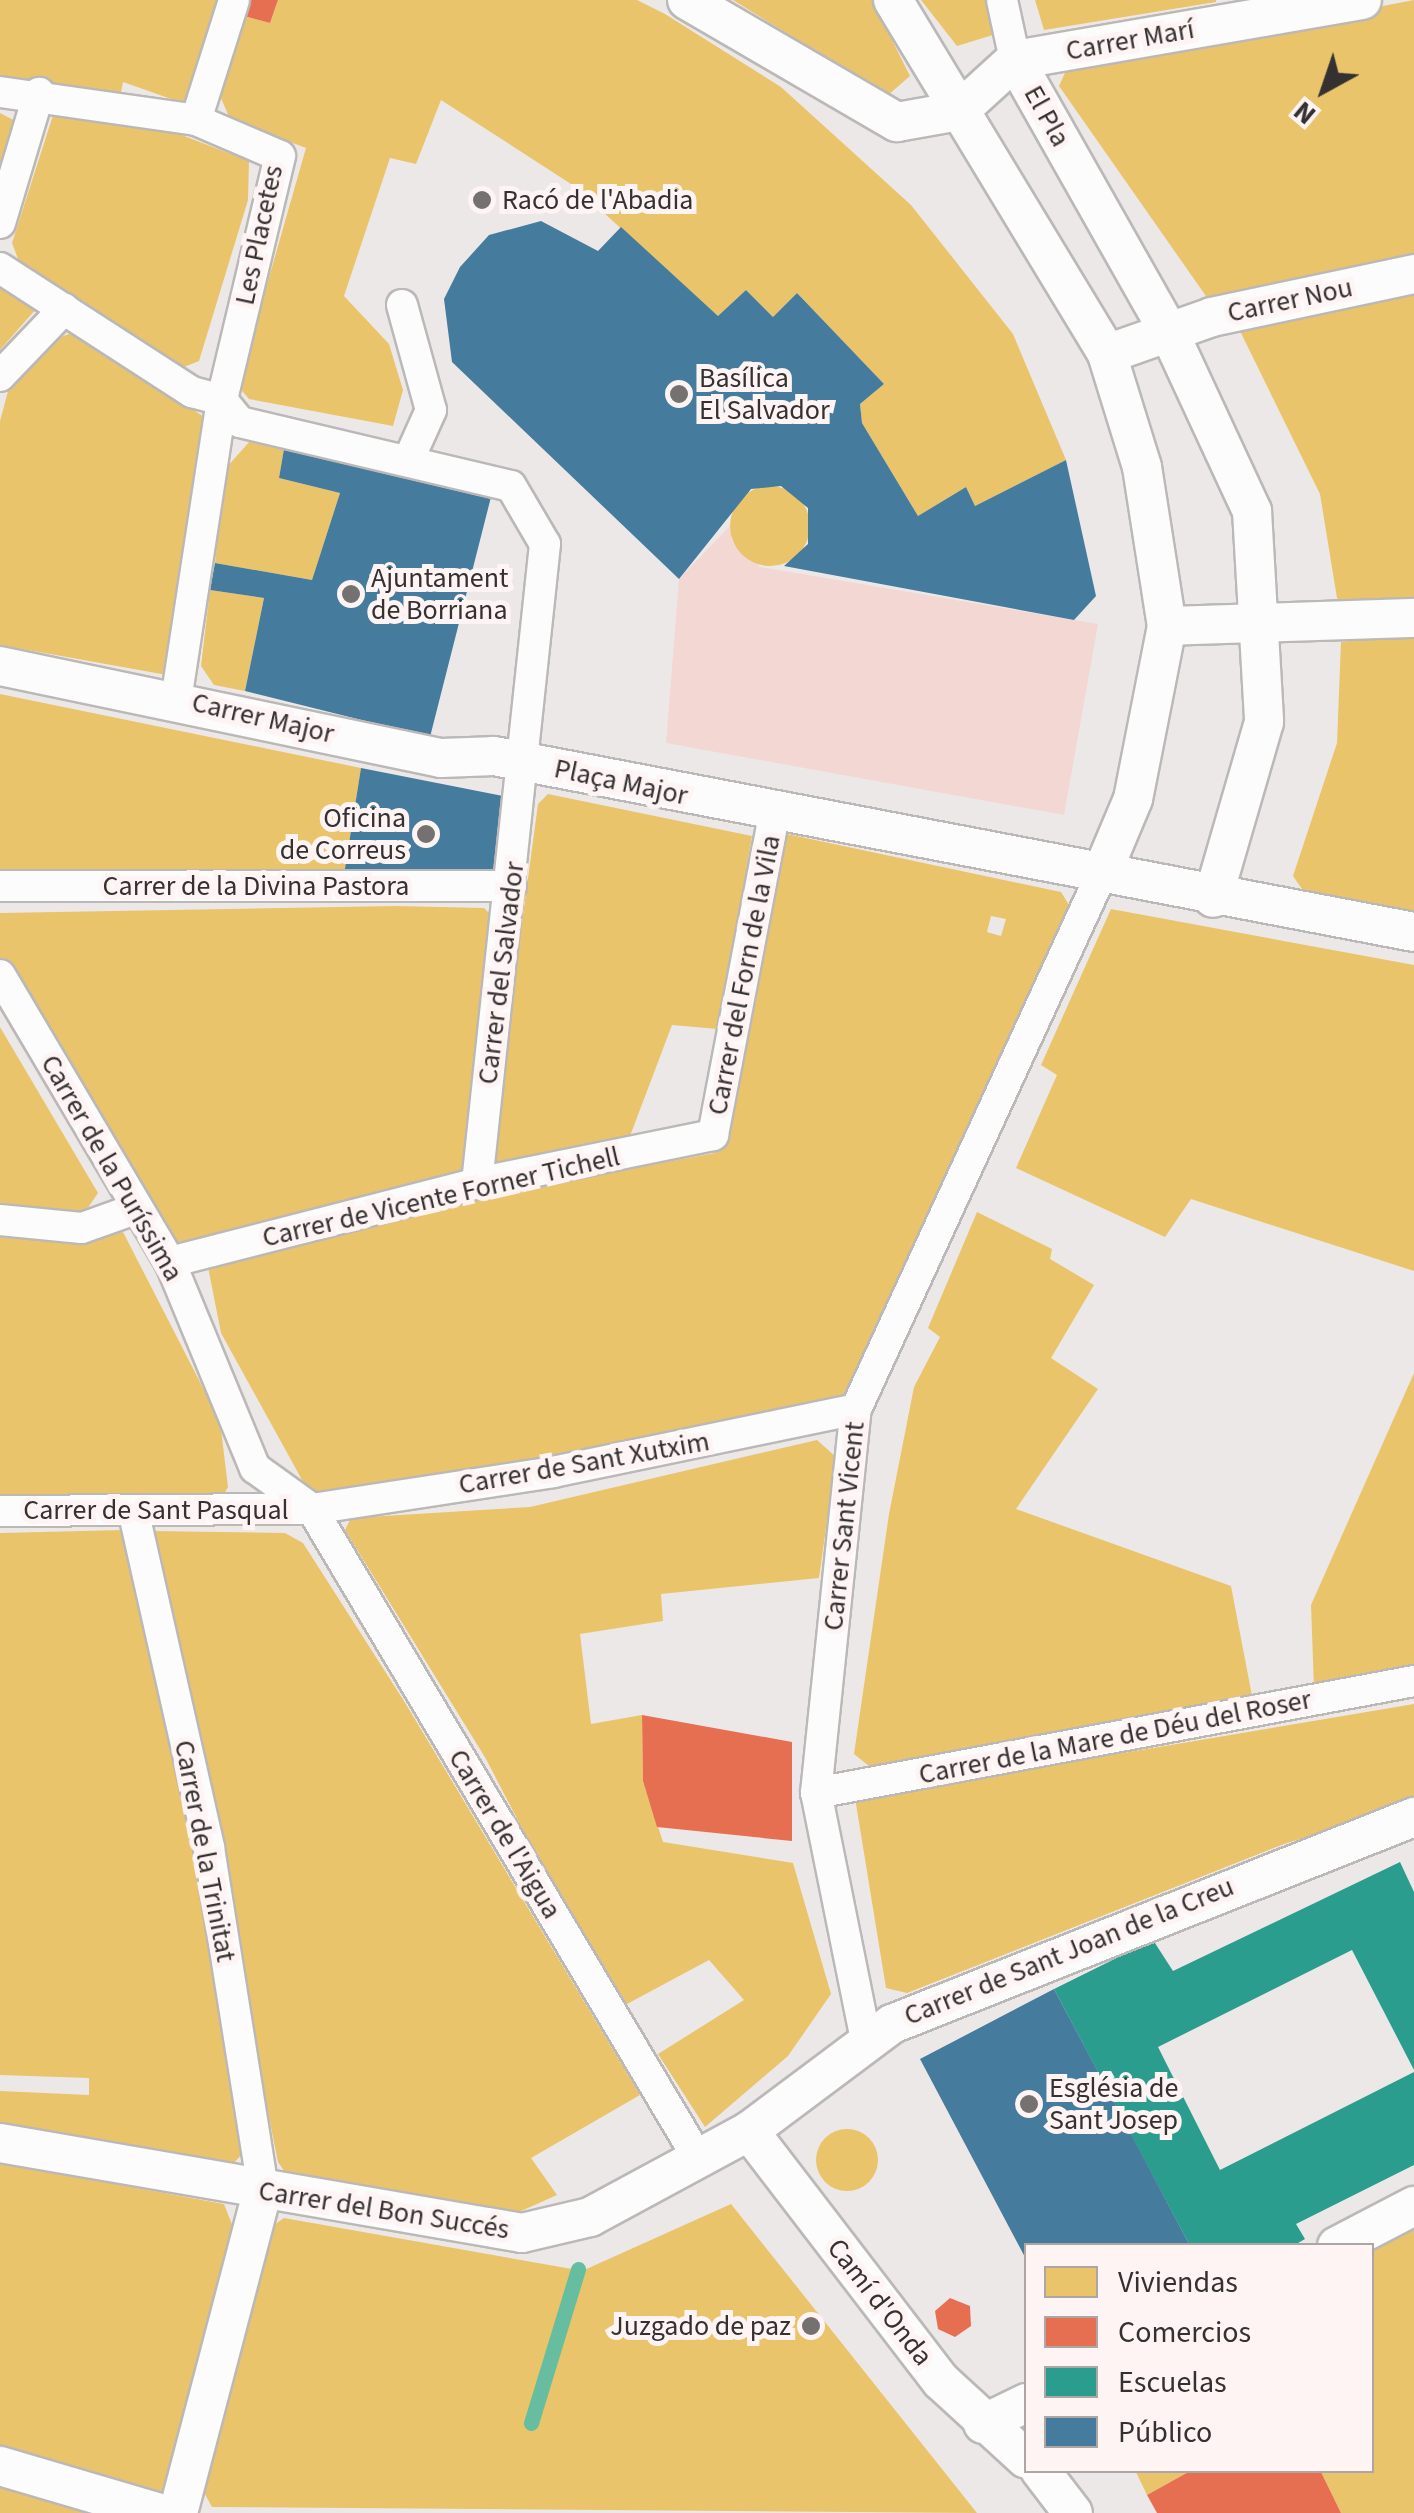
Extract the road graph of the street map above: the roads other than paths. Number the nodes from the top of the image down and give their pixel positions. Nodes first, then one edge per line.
1 (234, 0) edge
2 (687, 0) edge
3 (894, 0) edge
4 (1002, 0) edge
5 (1362, 0) edge
6 (1016, 60) junction
7 (0, 92) edge
8 (39, 93) junction
9 (959, 111) junction
10 (196, 120) junction
11 (0, 223) edge
12 (0, 268) edge
13 (1414, 274) edge
14 (402, 305) dead end
15 (64, 309) junction
16 (1168, 330) junction
17 (1107, 354) junction
18 (0, 376) edge
19 (222, 400) junction
20 (410, 460) junction
21 (1414, 618) edge
22 (1265, 623) junction
23 (1166, 626) junction
24 (0, 666) edge
25 (176, 698) junction
26 (526, 763) junction
27 (774, 814) junction
28 (1101, 875) junction
29 (0, 886) edge
30 (511, 886) junction
31 (1213, 898) junction
32 (1414, 932) edge
33 (0, 975) edge
34 (714, 1135) joint
35 (477, 1183) junction
36 (138, 1208) junction
37 (0, 1220) edge
38 (170, 1262) junction
39 (856, 1408) junction
40 (312, 1509) junction
41 (0, 1511) edge
42 (134, 1514) junction
43 (1414, 1681) edge
44 (816, 1793) junction
45 (1414, 1817) edge
46 (867, 2045) junction
47 (749, 2131) junction
48 (0, 2143) edge
49 (698, 2158) junction
50 (263, 2190) junction
51 (1414, 2206) edge
52 (1343, 2243) edge
53 (1024, 2404) edge
54 (984, 2424) junction
55 (1024, 2458) edge
56 (0, 2466) edge
57 (1042, 2473) edge
58 (160, 2513) edge
59 (178, 2513) edge
60 (1073, 2513) edge

1 - 10 street
2 - 9 street
3 - 9 street
4 - 6 street
5 - 6 street, Carrer Marí
6 - 9 street, El Pla
6 - 16 street, El Pla
7 - 8 street
8 - 10 street
8 - 11 street
9 - 17 street
10 - 19 street, Les Placetes
12 - 15 street, Plaça Major
13 - 16 street, Carrer Nou
14 - 20 street
15 - 18 street
15 - 19 street, Plaça Major
16 - 17 street
16 - 22 street, El Pla
17 - 23 street
19 - 20 street, Plaça Major
19 - 25 street
20 - 26 street, Plaça Major
21 - 22 street
22 - 23 street
22 - 31 street, El Pla
23 - 28 street
24 - 25 street, Carrer Major
25 - 26 street, Carrer Major
26 - 27 street, Plaça Major
26 - 30 street, Carrer del Salvador
27 - 28 street, Plaça Major
27 - 34 street, Carrer del Forn de la Vila
28 - 31 street
28 - 39 street, Carrer Sant Vicent
29 - 30 street, Carrer de la Divina Pastora
30 - 35 street, Carrer del Salvador
31 - 32 street
33 - 36 street, Carrer de la Puríssima
34 - 35 street, Carrer de Vicente Forner Tichell
35 - 38 street, Carrer de Vicente Forner Tichell
36 - 37 street
36 - 38 street, Carrer de la Puríssima
38 - 40 street, Carrer de la Puríssima
39 - 40 street, Carrer de Sant Xutxim
39 - 44 street, Carrer Sant Vicent
40 - 42 street, Carrer de Sant Pasqual
40 - 49 street, Carrer de l'Aigua
41 - 42 street, Carrer de Sant Pasqual
42 - 50 street, Carrer de la Trinitat
43 - 44 street, Carrer de la Mare de Déu del Roser
44 - 46 street, Carrer Sant Vicent
45 - 46 street, Carrer de Sant Joan de la Creu
46 - 47 street, Carrer de Sant Joan de la Creu
47 - 49 street, Carrer del Bon Succés
47 - 54 street, Camí d'Onda
48 - 50 street, Carrer del Bon Succés
49 - 50 street, Carrer del Bon Succés
50 - 59 street
51 - 52 street
53 - 54 street
54 - 55 street, Camí d'Onda
56 - 58 street
57 - 60 street

